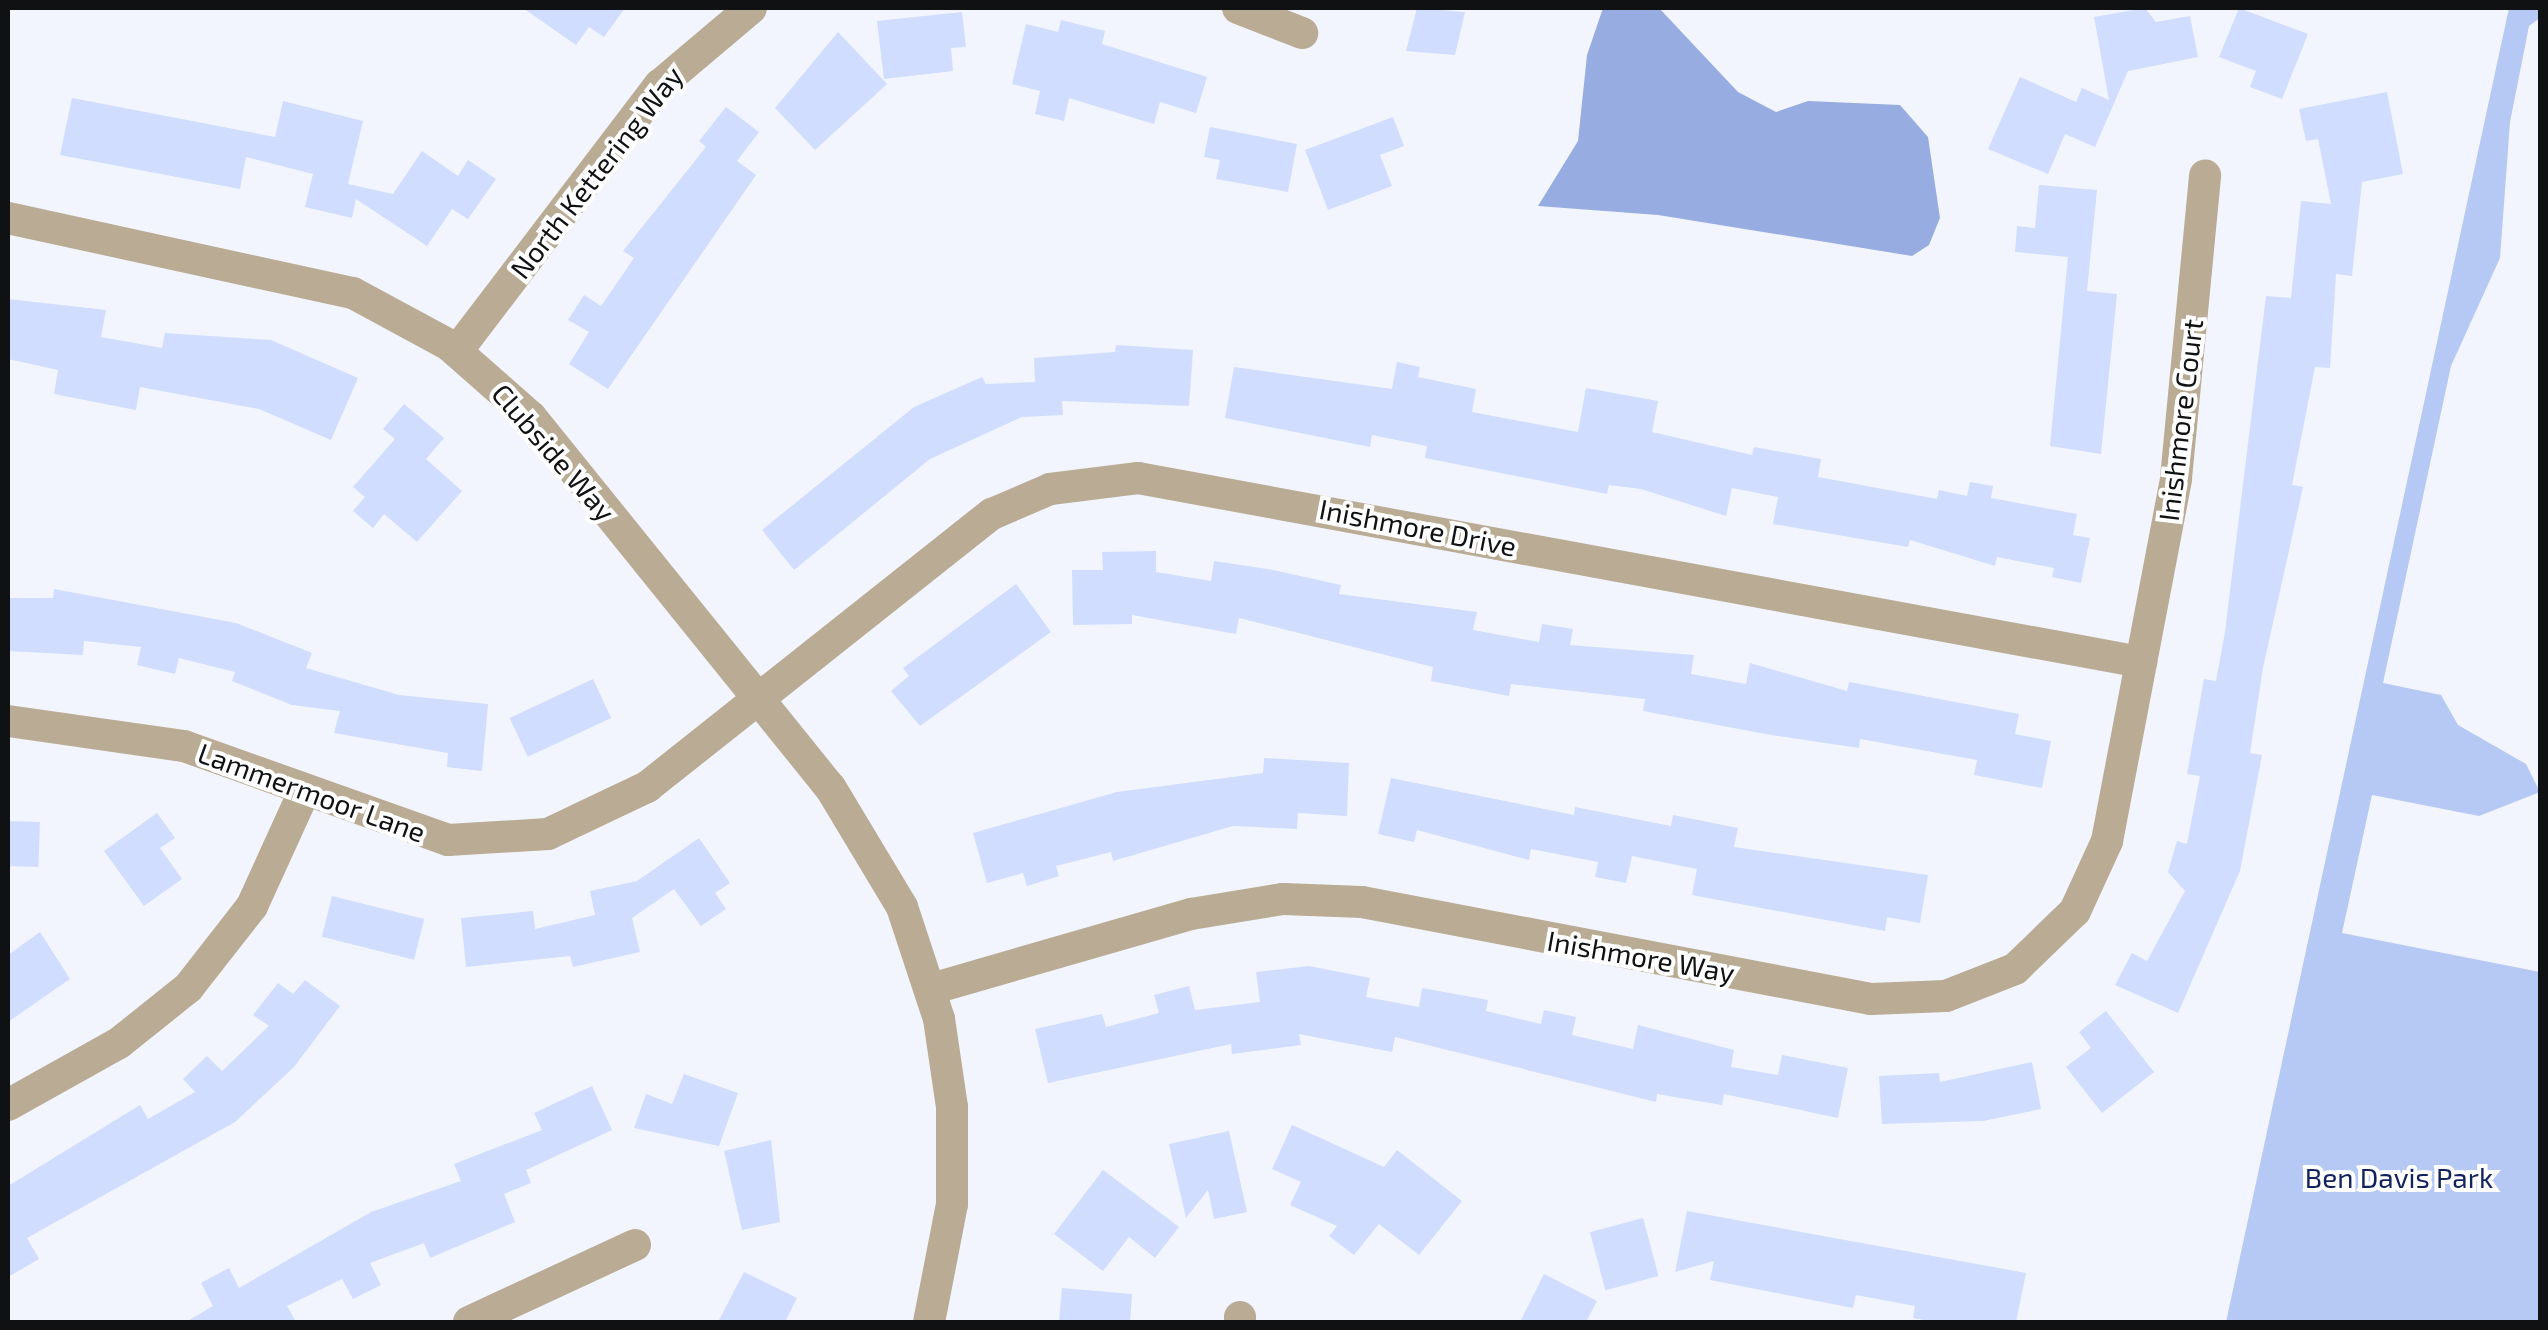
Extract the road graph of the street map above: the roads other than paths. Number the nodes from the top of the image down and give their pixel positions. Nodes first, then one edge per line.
1 (1238, 8) edge
2 (730, 13) edge
3 (1302, 33) dead end
4 (2205, 176) dead end
5 (8, 218) edge
6 (457, 352) junction
7 (2141, 662) junction
8 (756, 698) junction
9 (8, 721) edge
10 (304, 792) junction
11 (931, 989) junction
12 (8, 1105) edge
13 (635, 1245) dead end
14 (468, 1322) edge
15 (929, 1322) edge

1 - 3 street
2 - 6 street, North Kettering Way
4 - 7 street, Inishmore Court
5 - 6 street, Clubside Way
6 - 8 street, Clubside Way
7 - 8 street, Inishmore Drive
7 - 11 street, Inishmore Way
8 - 10 street, Lammermoor Lane
8 - 11 street, Clubside Way
9 - 10 street, Lammermoor Lane
10 - 12 street
11 - 15 street, Clubside Way
13 - 14 street

